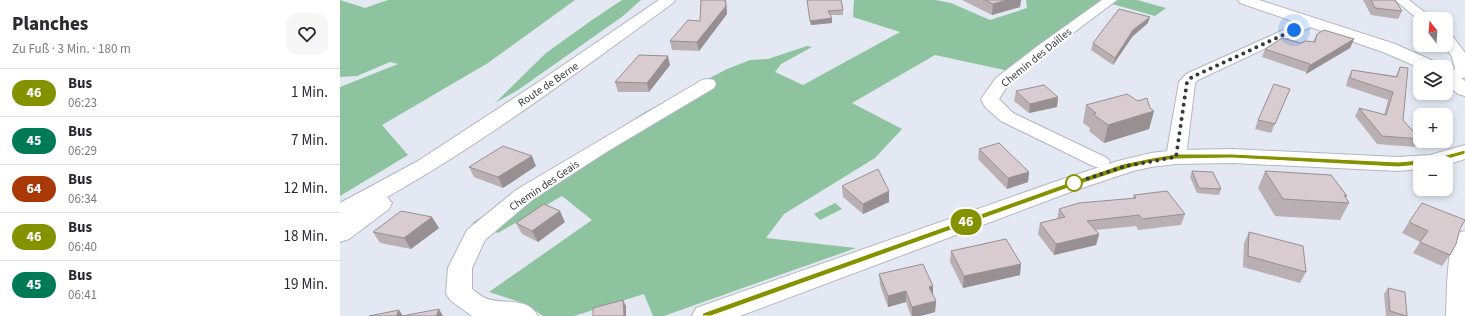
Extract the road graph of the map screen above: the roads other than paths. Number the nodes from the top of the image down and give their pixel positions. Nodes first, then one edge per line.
1 (668, 0) edge
2 (1111, 0) edge
3 (1245, 0) edge
4 (1401, 0) edge
5 (1417, 12) edge
6 (1310, 22) junction
7 (1453, 47) edge
8 (1414, 60) edge
9 (1453, 75) edge
10 (1453, 81) edge
11 (708, 84) dead end
12 (1465, 90) edge
13 (1465, 152) edge
14 (1176, 157) junction
15 (1100, 162) dead end
16 (426, 166) junction
17 (340, 214) edge
18 (340, 233) edge
19 (1465, 239) edge
20 (524, 316) edge
21 (707, 316) edge
22 (1460, 316) edge

1 - 16 street, Route de Berne
2 - 15 street, Chemin des Dailles
3 - 6 street
4 - 5 street
6 - 8 street
6 - 14 street
7 - 9 street
10 - 12 street
11 - 20 street, Chemin des Geais
13 - 14 street
14 - 21 street
16 - 17 street, Route de Berne
16 - 18 street, Route de Berne
19 - 22 street

